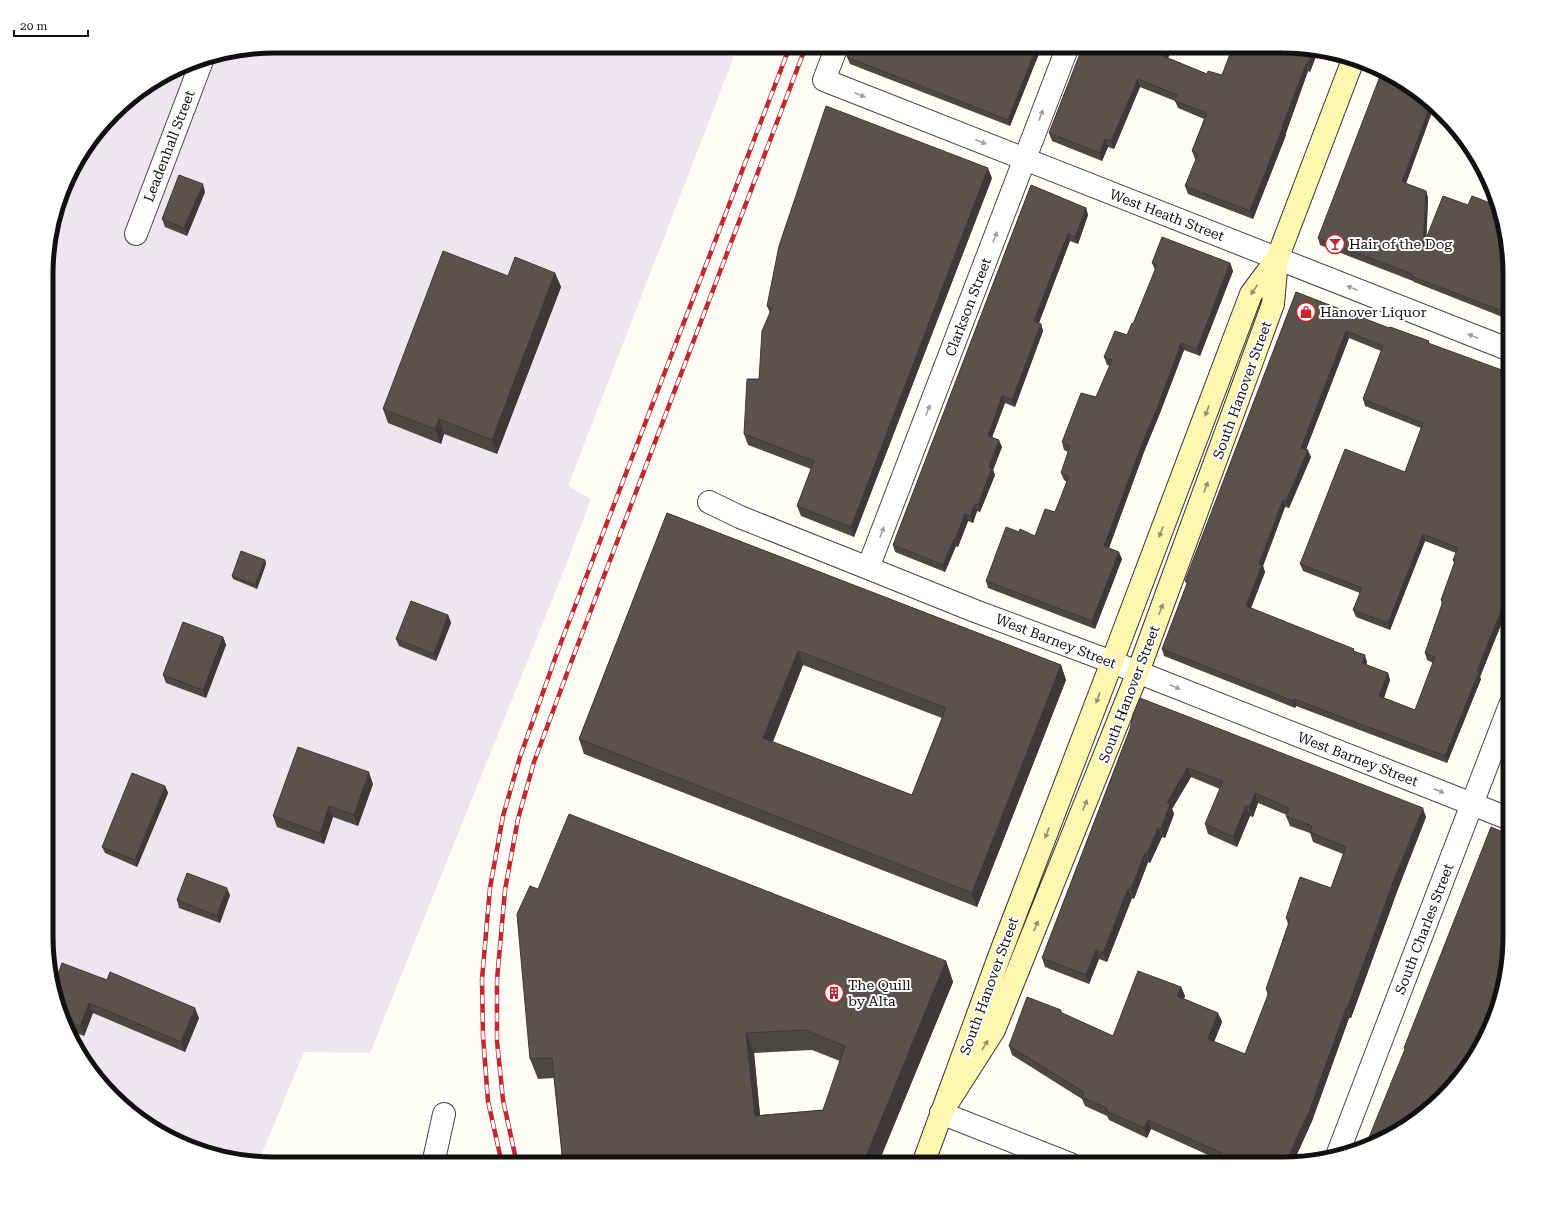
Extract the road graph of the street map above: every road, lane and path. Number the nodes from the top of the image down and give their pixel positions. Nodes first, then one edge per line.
1 (834, 53) edge
2 (1065, 53) edge
3 (1351, 65) edge
4 (200, 66) edge
5 (1025, 159) junction
6 (136, 234) dead end
7 (1277, 259) junction
8 (1503, 347) edge
9 (709, 502) dead end
10 (868, 568) junction
11 (1112, 662) junction
12 (1138, 672) junction
13 (1503, 723) edge
14 (1472, 804) junction
15 (1503, 816) edge
16 (941, 1113) junction
17 (444, 1114) dead end
18 (1340, 1149) edge
19 (435, 1157) edge
20 (925, 1157) edge
21 (1052, 1157) edge

1 -> 5 street, West Heath Street
5 -> 2 street, Clarkson Street
3 - 7 main road, South Hanover Street
4 - 6 street, Leadenhall Street
5 - 7 street, West Heath Street
10 -> 5 street, Clarkson Street
8 -> 7 street, West Heath Street
7 -> 11 main road, South Hanover Street
12 -> 7 main road, South Hanover Street
9 - 10 street, West Barney Street
10 - 11 street, West Barney Street
11 - 12 street, West Barney Street
11 -> 16 main road, South Hanover Street
12 -> 14 street, West Barney Street
16 -> 12 main road, South Hanover Street
13 - 14 street, South Charles Street
14 - 15 street, West Barney Street
14 - 18 street, South Charles Street
16 - 20 main road, South Hanover Street
16 - 21 street
17 - 19 street

